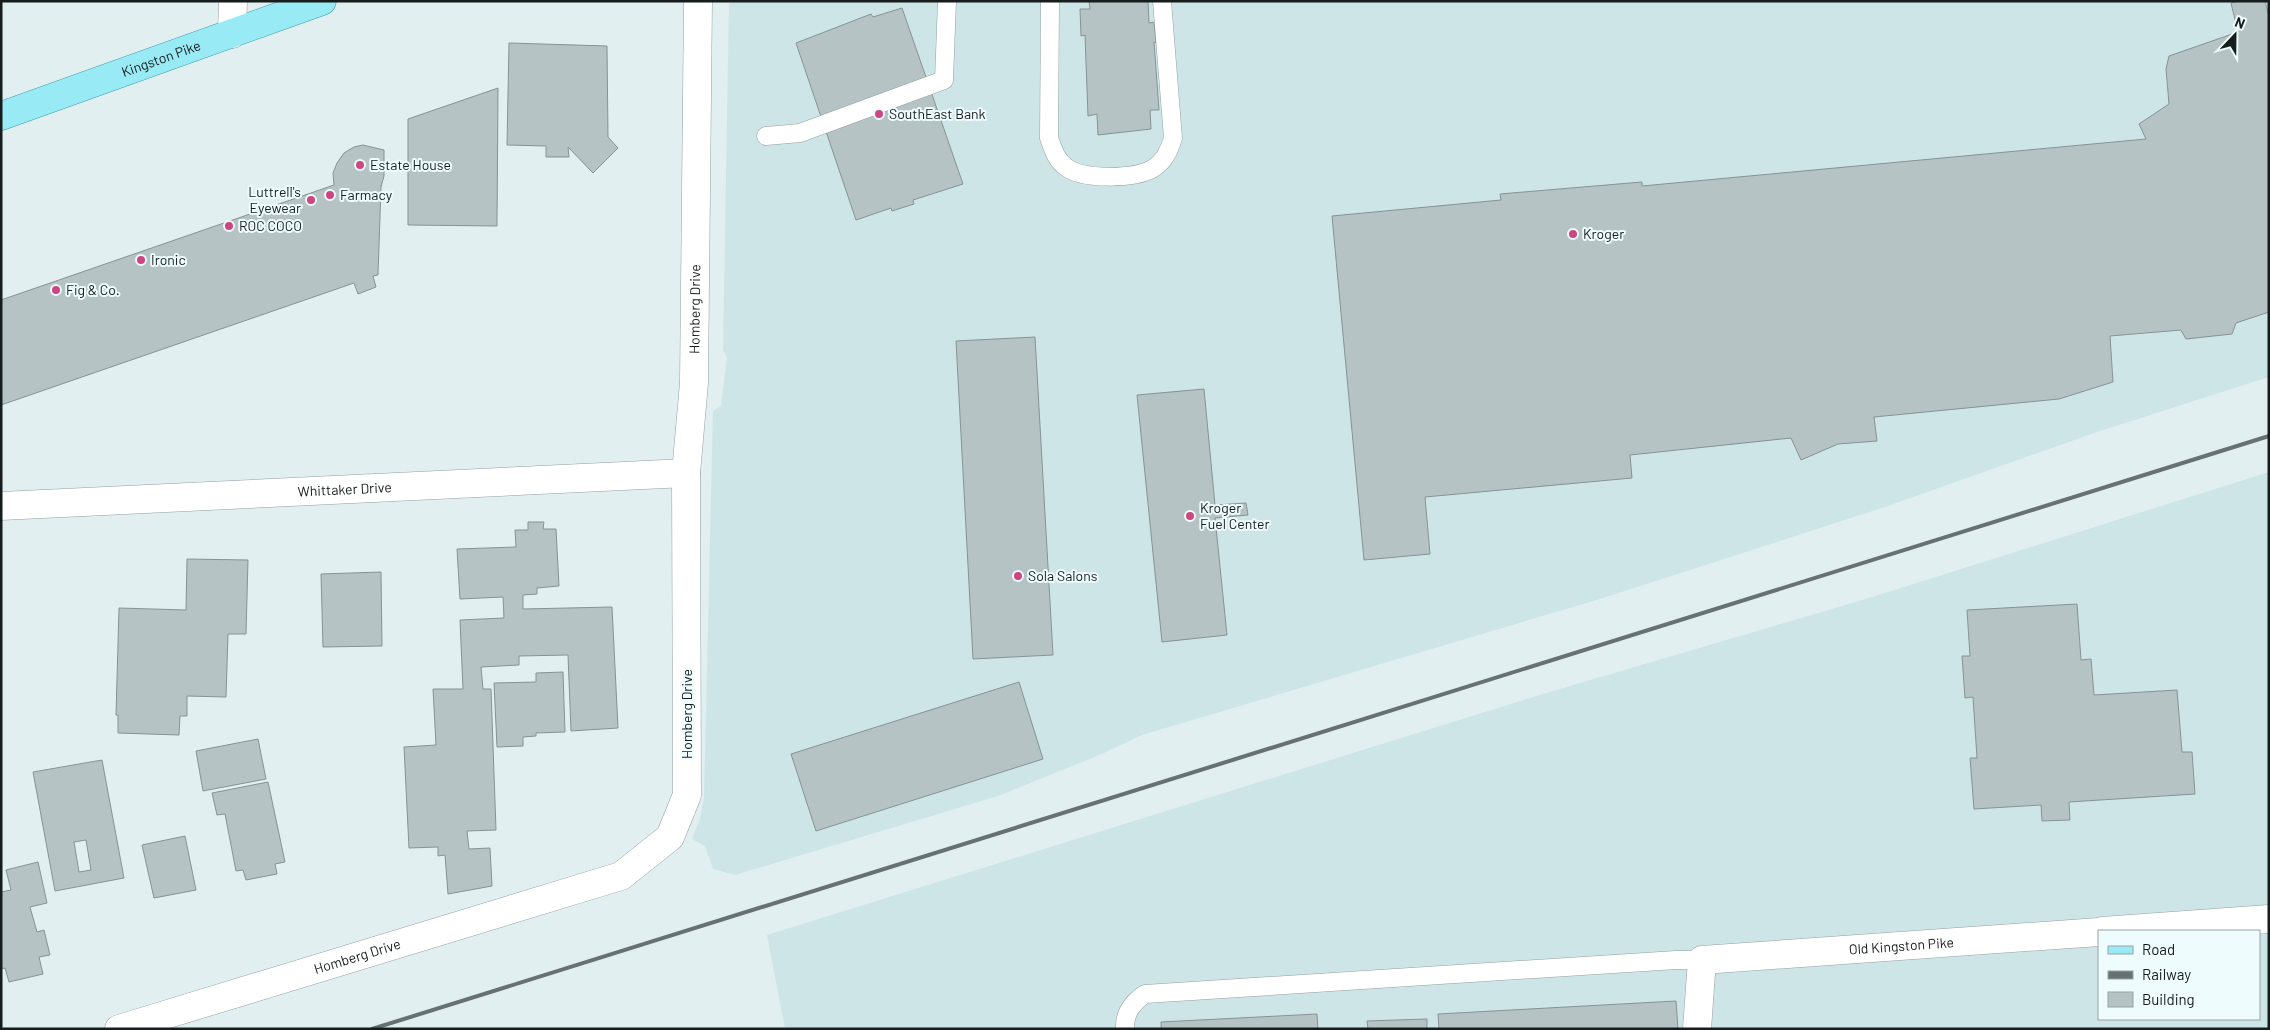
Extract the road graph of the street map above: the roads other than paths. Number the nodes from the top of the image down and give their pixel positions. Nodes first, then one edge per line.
1 (233, 1) edge
2 (322, 1) edge
3 (698, 1) edge
4 (947, 1) edge
5 (1050, 1) edge
6 (1162, 1) edge
7 (232, 34) junction
8 (1, 116) edge
9 (766, 136) dead end
10 (686, 473) junction
11 (1, 506) edge
12 (2269, 919) edge
13 (2115, 930) edge
14 (2098, 931) edge
15 (1702, 960) junction
16 (120, 1029) edge
17 (1125, 1029) edge
18 (1697, 1029) edge

1 - 7 street
2 - 7 main road, Kingston Pike
3 - 10 street, Homberg Drive
4 - 9 lane
5 - 6 lane
7 - 8 main road, Kingston Pike
10 - 11 street, Whittaker Drive
10 - 16 street, Homberg Drive
12 - 13 street, Old Kingston Pike
14 - 15 street, Old Kingston Pike
15 - 17 lane
15 - 18 street

